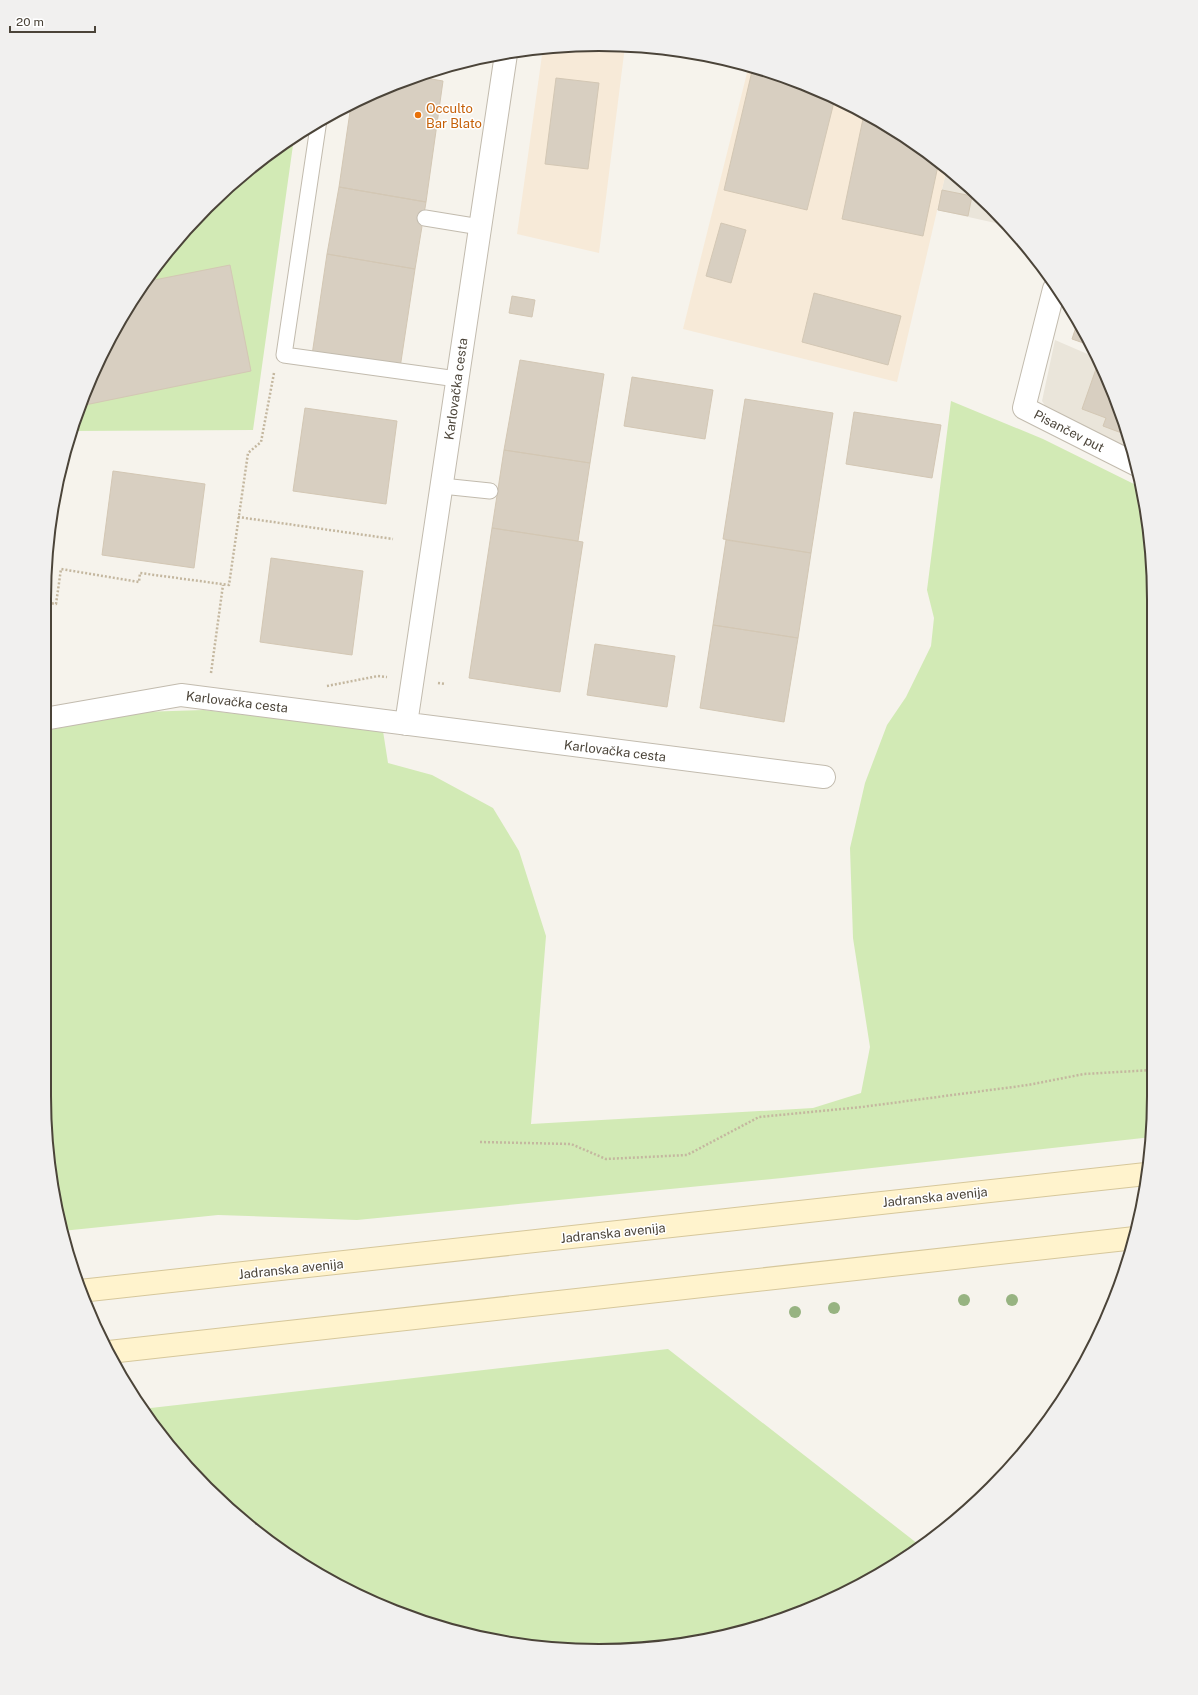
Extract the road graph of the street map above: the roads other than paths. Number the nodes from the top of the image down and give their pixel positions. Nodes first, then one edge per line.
1 (505, 60) edge
2 (318, 129) edge
3 (425, 218) dead end
4 (480, 226) junction
5 (1053, 292) edge
6 (457, 379) junction
7 (1129, 461) edge
8 (442, 486) junction
9 (490, 491) dead end
10 (51, 718) edge
11 (406, 724) junction
12 (824, 777) dead end
13 (1141, 1175) edge
14 (1128, 1239) edge
15 (87, 1290) edge
16 (115, 1351) edge

1 - 4 street, Karlovačka cesta
2 - 6 lane
3 - 4 lane
4 - 6 street, Karlovačka cesta
5 - 7 street, Pisančev put
6 - 8 street, Karlovačka cesta
8 - 9 lane
8 - 11 street, Karlovačka cesta
10 - 11 street, Karlovačka cesta
11 - 12 street, Karlovačka cesta
13 - 15 main road, Jadranska avenija
14 - 16 main road

